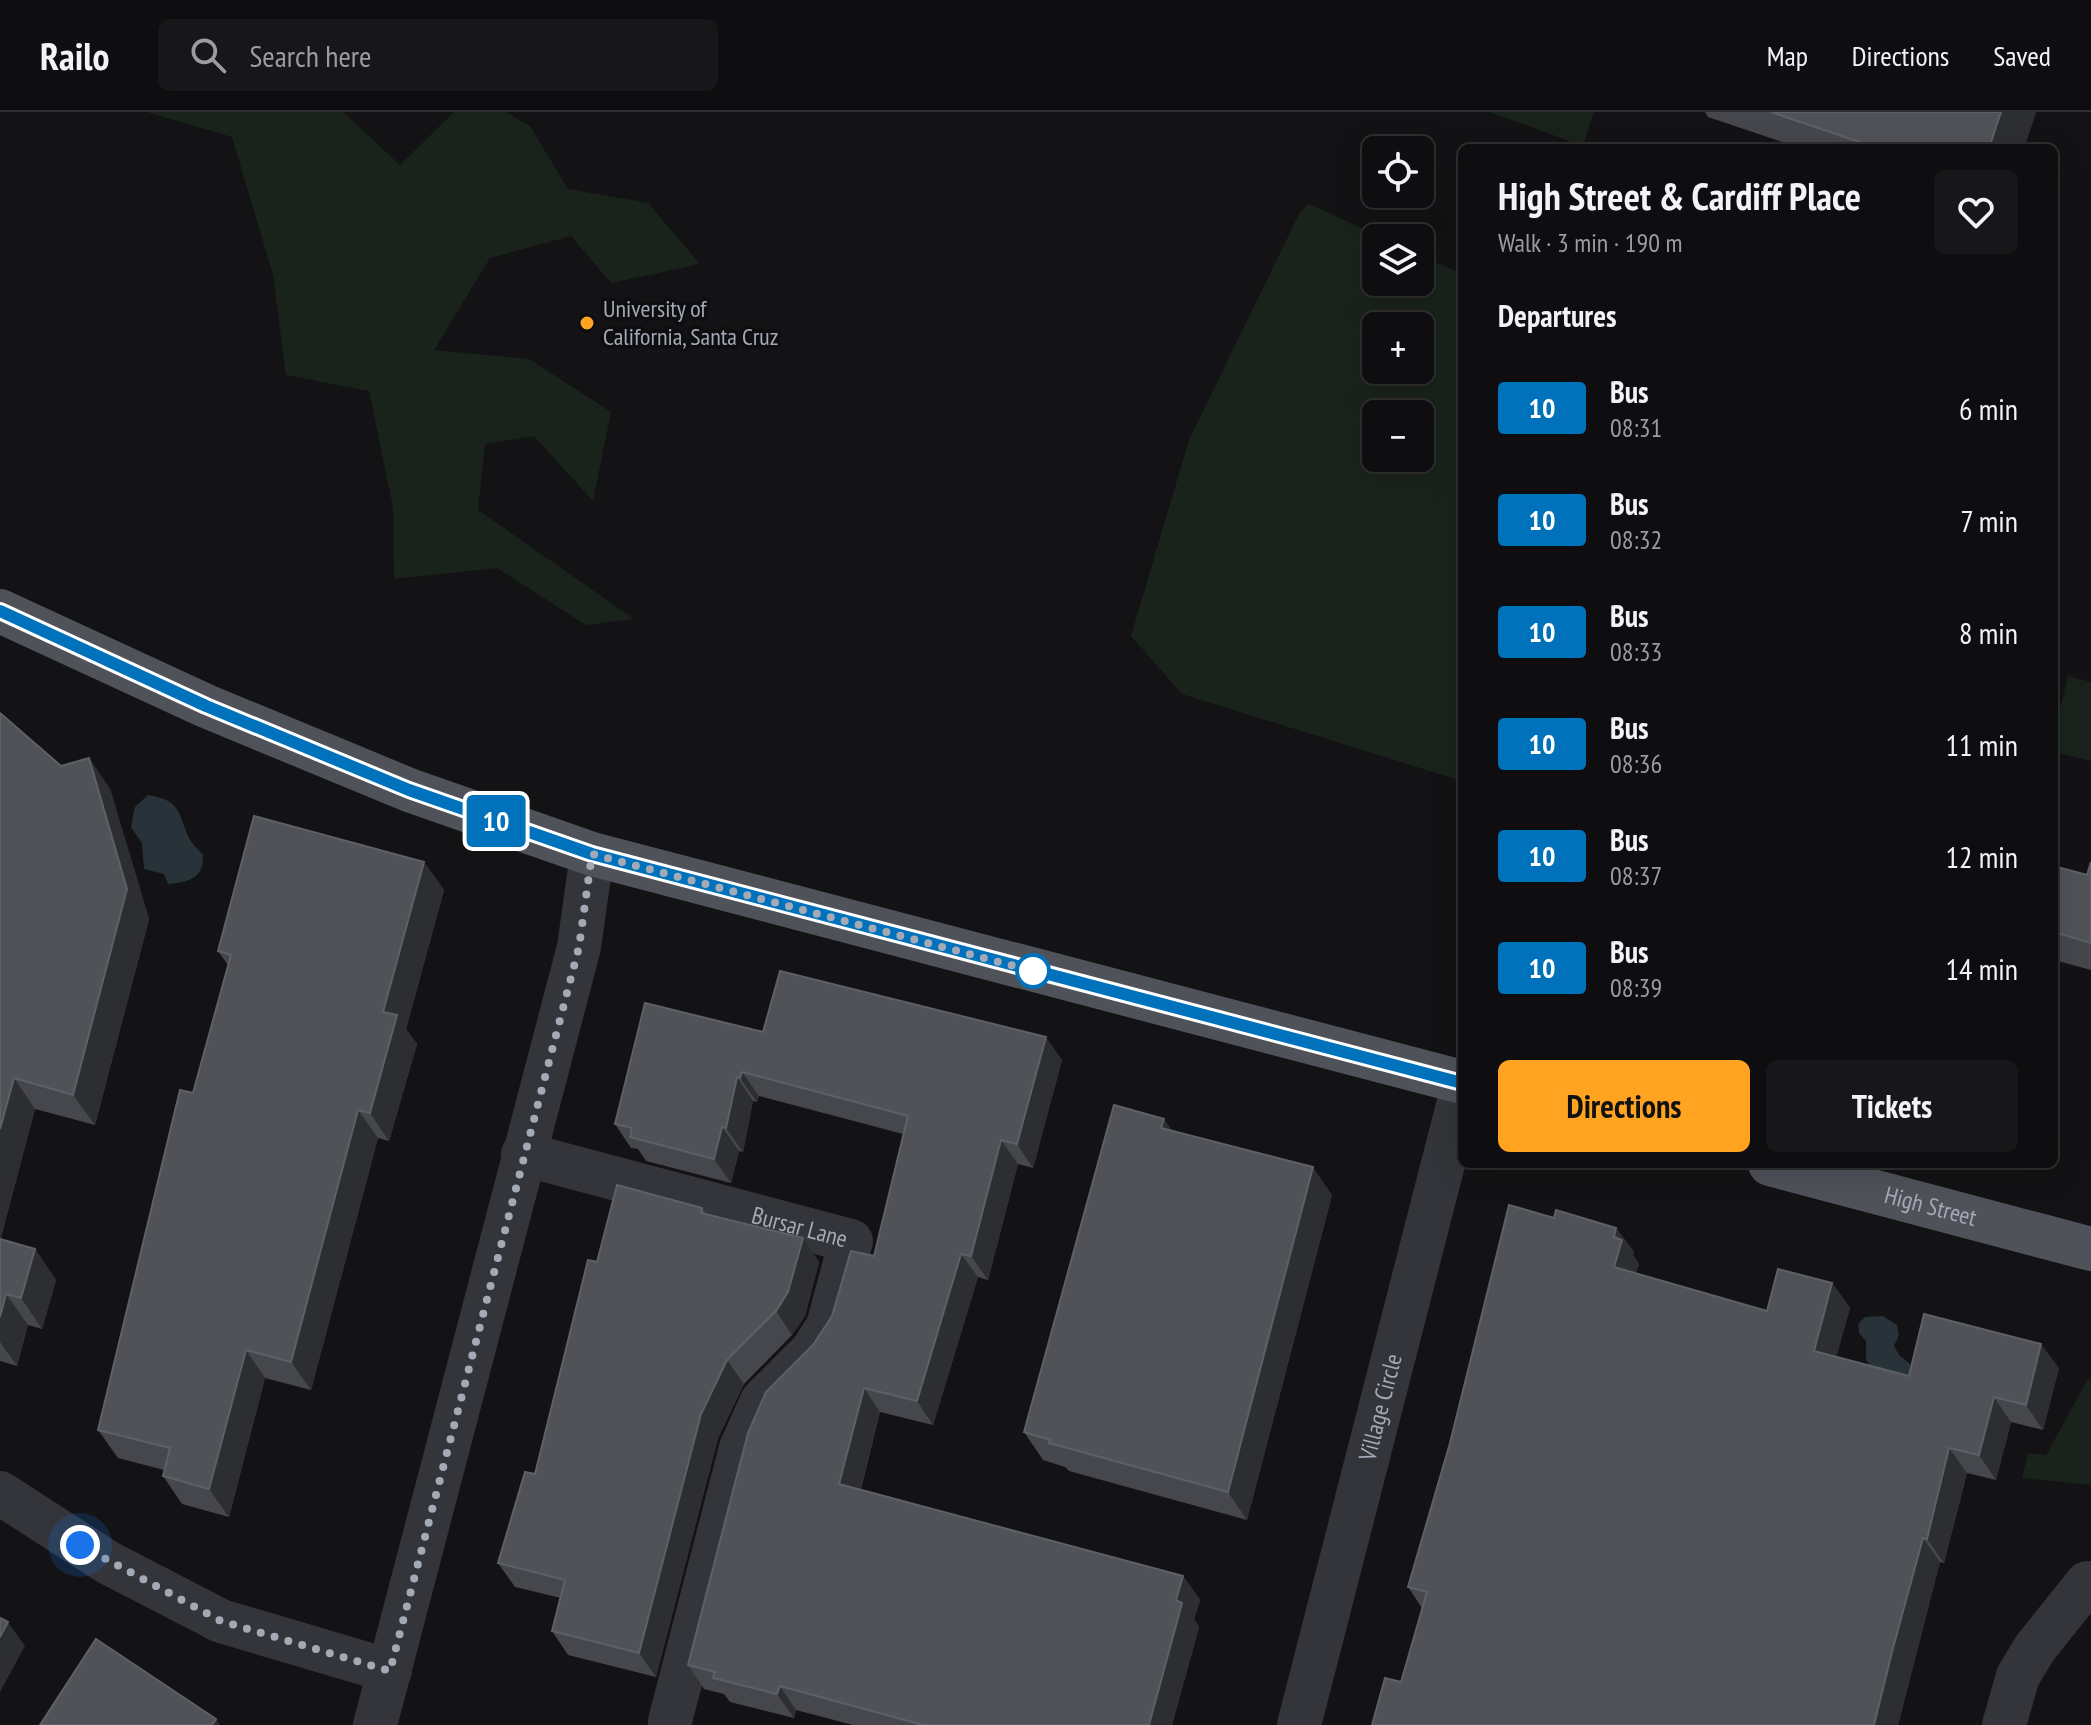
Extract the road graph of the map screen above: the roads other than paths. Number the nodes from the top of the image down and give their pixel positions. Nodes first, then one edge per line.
1 (0, 611) edge
2 (592, 854) junction
3 (1458, 1081) edge
4 (1458, 1106) edge
5 (523, 1154) junction
6 (1785, 1168) edge
7 (2091, 1249) edge
8 (0, 1493) edge
9 (2087, 1583) dead end
10 (390, 1671) junction
11 (670, 1721) dead end
12 (375, 1725) edge
13 (1299, 1725) edge
14 (2004, 1725) edge

1 - 2 main road
2 - 3 main road
2 - 5 street
4 - 13 street, Village Circle
5 - 10 street
5 - 11 street, Bursar Lane
6 - 7 main road, High Street
8 - 10 street
9 - 14 street
10 - 12 street

